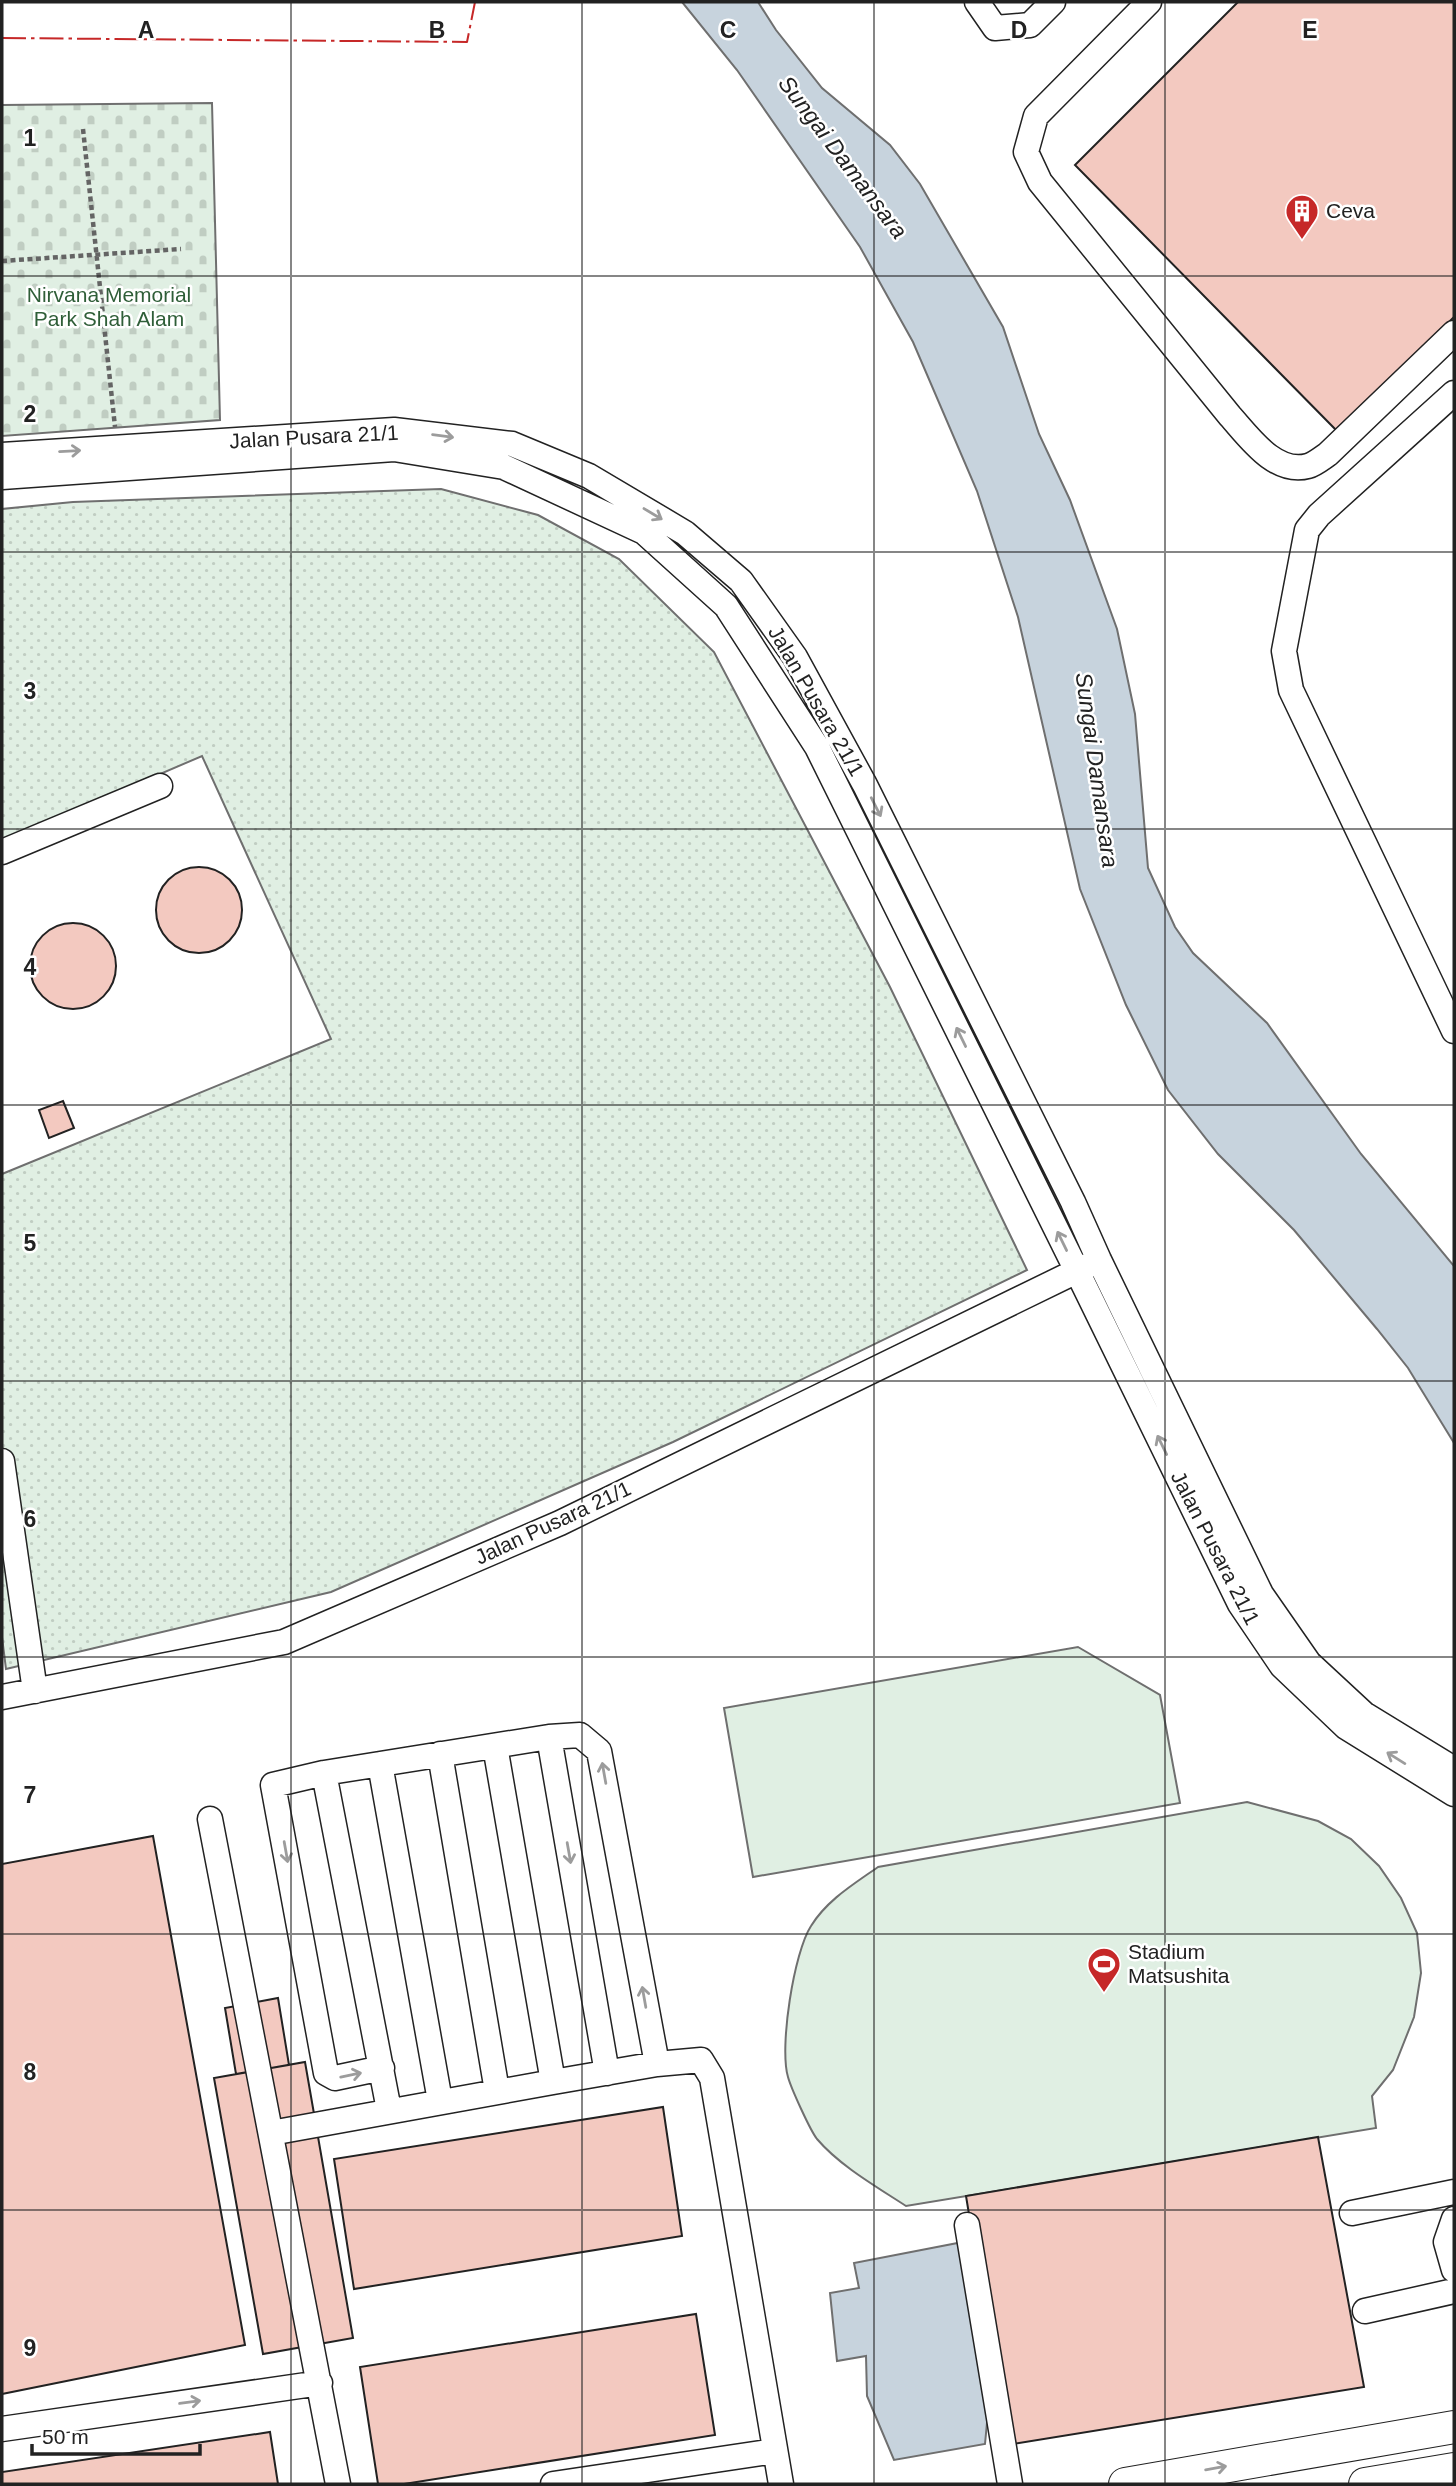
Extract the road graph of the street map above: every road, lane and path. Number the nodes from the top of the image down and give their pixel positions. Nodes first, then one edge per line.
1 (977, 2) edge
2 (1054, 2) edge
3 (1149, 2) edge
4 (83, 130) dead end
5 (181, 249) dead end
6 (97, 255) junction
7 (2, 261) edge
8 (1454, 333) edge
9 (1454, 393) edge
10 (118, 449) junction
11 (2, 455) edge
12 (2, 477) edge
13 (160, 786) dead end
14 (2, 852) edge
15 (1454, 1031) edge
16 (1088, 1266) junction
17 (2, 1461) edge
18 (35, 1691) junction
19 (2, 1697) edge
20 (549, 1737) junction
21 (495, 1746) junction
22 (440, 1754) junction
23 (380, 1764) junction
24 (1454, 1769) edge
25 (324, 1773) junction
26 (1454, 1794) edge
27 (210, 1819) dead end
28 (657, 2064) junction
29 (382, 2068) junction
30 (607, 2073) junction
31 (553, 2082) junction
32 (497, 2091) junction
33 (440, 2101) junction
34 (390, 2110) junction
35 (271, 2133) junction
36 (1454, 2192) edge
37 (1352, 2213) dead end
38 (1454, 2219) edge
39 (967, 2225) dead end
40 (1454, 2270) edge
41 (1454, 2291) edge
42 (1364, 2311) dead end
43 (320, 2383) junction
44 (1454, 2427) edge
45 (2, 2430) edge
46 (775, 2451) junction
47 (1454, 2469) edge
48 (338, 2484) edge
49 (553, 2484) edge
50 (781, 2484) edge
51 (1010, 2484) edge
52 (1125, 2484) edge
53 (1365, 2484) edge

1 - 2 street
3 - 8 street
4 - 6 path
5 - 6 path
6 - 7 path
6 - 10 path
9 - 15 street
11 -> 10 street, Jalan Pusara 21/1
10 -> 16 street, Jalan Pusara 21/1
16 -> 12 street, Jalan Pusara 21/1
13 - 14 street
16 - 18 street, Jalan Pusara 21/1
16 - 24 street, Jalan Pusara 21/1
26 -> 16 street, Jalan Pusara 21/1
17 - 18 street
18 - 19 street, Jalan Pusara 21/1
20 - 21 street
28 -> 20 street
20 -> 30 street
21 - 22 street
21 - 31 street
22 - 23 street
22 - 32 street
23 - 25 street
23 - 33 street
25 - 29 street
25 -> 29 street
27 - 35 street
28 - 30 street
28 - 46 street
29 - 34 street
30 - 31 street
31 - 32 street
32 - 33 street
33 - 34 street
34 - 35 street
35 - 43 street
36 - 37 street
38 - 40 street
39 - 51 street
41 - 42 street
45 -> 43 street
43 - 48 street
52 -> 44 main road
46 - 49 street
46 - 50 street
47 - 53 main road

